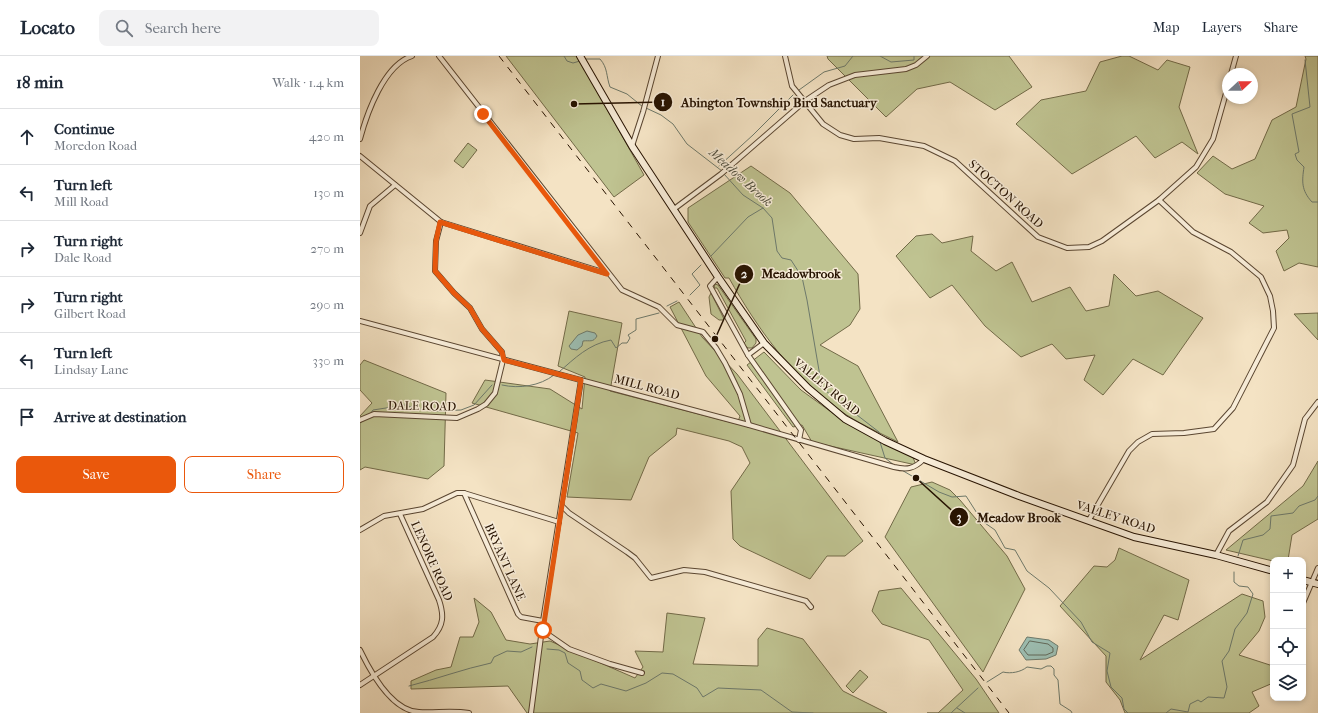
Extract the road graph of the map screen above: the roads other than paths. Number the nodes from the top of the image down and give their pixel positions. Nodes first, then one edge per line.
1 (412, 56) edge
2 (439, 56) edge
3 (580, 56) edge
4 (658, 56) edge
5 (785, 56) edge
6 (926, 56) edge
7 (1236, 56) edge
8 (1233, 68) edge
9 (804, 101) junction
10 (1223, 104) edge
11 (360, 139) edge
12 (632, 146) junction
13 (360, 156) edge
14 (395, 185) junction
15 (1159, 200) junction
16 (674, 209) junction
17 (440, 222) junction
18 (360, 233) edge
19 (607, 274) junction
20 (718, 277) junction
21 (360, 321) edge
22 (764, 343) junction
23 (748, 355) junction
24 (504, 360) junction
25 (581, 380) junction
26 (1318, 402) edge
27 (362, 418) edge
28 (749, 425) junction
29 (799, 440) junction
30 (924, 459) junction
31 (464, 493) junction
32 (562, 506) junction
33 (400, 514) junction
34 (1089, 520) junction
35 (559, 522) junction
36 (360, 530) edge
37 (1216, 555) junction
38 (1318, 568) edge
39 (1270, 570) edge
40 (1315, 583) edge
41 (1306, 598) edge
42 (811, 607) dead end
43 (543, 621) junction
44 (543, 630) junction
45 (360, 650) edge
46 (642, 673) dead end
47 (375, 675) junction
48 (360, 685) edge
49 (467, 713) edge
50 (531, 713) edge

1 - 11 street
2 - 19 street
3 - 12 main road, VALLEY ROAD
4 - 12 street
5 - 9 street, STOCTON ROAD
6 - 9 street
7 - 8 street
9 - 15 street, STOCTON ROAD
9 - 16 street
10 - 15 street, STOCTON ROAD
12 - 16 main road, VALLEY ROAD
13 - 14 street
14 - 17 street
14 - 18 street
15 - 34 street
16 - 20 main road, VALLEY ROAD
17 - 19 street
17 - 24 street
19 - 28 street
20 - 22 main road, VALLEY ROAD
20 - 23 street
21 - 24 street, MILL ROAD
22 - 23 street
22 - 30 main road, VALLEY ROAD
23 - 29 street
24 - 25 street, MILL ROAD
24 - 27 street, DALE ROAD
25 - 28 street, MILL ROAD
25 - 32 street
26 - 37 street
28 - 29 street, MILL ROAD
29 - 30 street, MILL ROAD
30 - 34 main road, VALLEY ROAD
31 - 33 street
31 - 35 street
31 - 43 street, BRYANT LANE
32 - 35 street
32 - 42 street
33 - 36 street
33 - 47 street, LENORE ROAD
34 - 37 main road, VALLEY ROAD
35 - 43 street
37 - 39 main road, VALLEY ROAD
38 - 40 street
40 - 41 street
43 - 44 street
44 - 46 street
44 - 50 street
45 - 47 street
47 - 48 street
47 - 49 street

